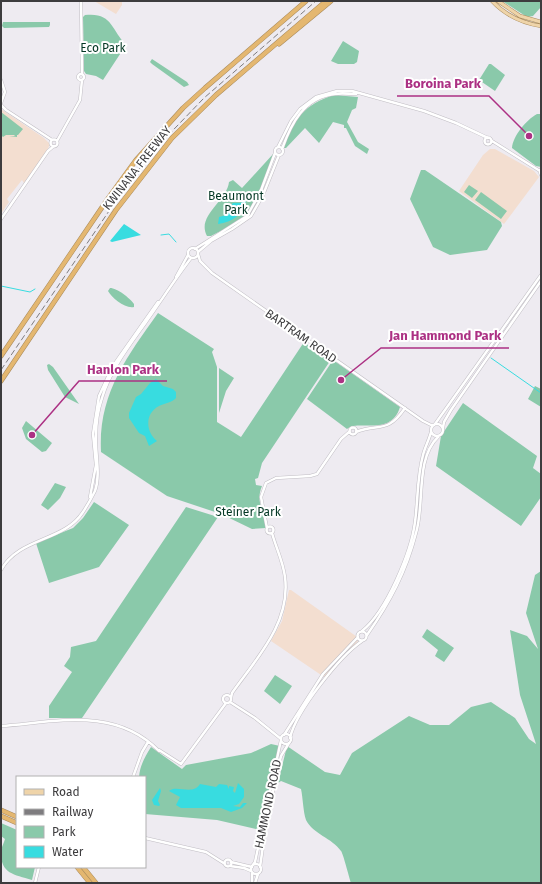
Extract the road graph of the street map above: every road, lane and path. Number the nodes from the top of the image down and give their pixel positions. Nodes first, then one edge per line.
1 (81, 1) edge
2 (302, 1) edge
3 (306, 1) edge
4 (326, 1) edge
5 (331, 1) edge
6 (492, 1) edge
7 (498, 1) edge
8 (290, 14) junction
9 (541, 22) edge
10 (541, 26) edge
11 (259, 58) junction
12 (1, 80) edge
13 (2, 98) edge
14 (1, 105) edge
15 (481, 136) junction
16 (488, 138) junction
17 (53, 141) junction
18 (485, 141) junction
19 (491, 142) junction
20 (54, 146) junction
21 (280, 148) junction
22 (48, 151) junction
23 (277, 154) junction
24 (541, 170) edge
25 (541, 175) edge
26 (1, 219) edge
27 (195, 249) junction
28 (198, 253) junction
29 (188, 254) junction
30 (192, 258) junction
31 (200, 261) junction
32 (541, 275) edge
33 (541, 281) edge
34 (1, 356) edge
35 (1, 381) edge
36 (405, 408) junction
37 (423, 421) junction
38 (435, 425) junction
39 (443, 428) junction
40 (356, 430) junction
41 (431, 432) junction
42 (350, 433) junction
43 (438, 436) junction
44 (90, 499) junction
45 (266, 522) junction
46 (271, 527) junction
47 (267, 528) junction
48 (271, 534) junction
49 (4, 563) junction
50 (1, 565) edge
51 (1, 570) edge
52 (362, 631) junction
53 (367, 635) junction
54 (358, 637) junction
55 (362, 641) junction
56 (230, 699) junction
57 (225, 702) junction
58 (1, 726) edge
59 (275, 733) junction
60 (284, 735) junction
61 (290, 738) junction
62 (281, 740) junction
63 (149, 743) junction
64 (289, 743) junction
65 (133, 776) edge
66 (1, 810) edge
67 (1, 816) edge
68 (16, 817) edge
69 (16, 823) edge
70 (146, 838) edge
71 (220, 859) junction
72 (227, 860) junction
73 (231, 862) junction
74 (225, 864) junction
75 (230, 866) junction
76 (260, 866) junction
77 (252, 867) junction
78 (39, 868) edge
79 (78, 868) edge
80 (84, 868) edge
81 (252, 872) junction
82 (258, 874) junction
83 (35, 883) edge
84 (90, 883) edge
85 (96, 883) edge
86 (252, 883) edge
87 (256, 883) edge

1 - 17 street
2 - 8 highway
3 - 8 highway, KWINANA FREEWAY
4 - 11 highway, KWINANA FREEWAY
5 - 11 highway
6 - 10 main road
7 - 9 main road
8 - 34 highway, KWINANA FREEWAY
11 - 35 highway, KWINANA FREEWAY
12 - 13 street
13 - 14 street
14 - 17 street
15 - 16 street
15 - 18 street
15 - 21 street
16 - 18 street
16 - 19 street
17 - 20 street
17 - 20 street
17 - 22 street
18 - 19 street
19 - 24 street
20 - 22 street
21 - 23 street
21 - 23 street
22 - 26 street
23 - 27 street
23 - 28 street
24 - 25 street
27 - 28 street
27 - 29 street
28 - 30 street
28 - 31 street
29 - 30 street
29 - 44 street
30 - 31 street, BARTRAM ROAD
30 - 44 street
31 - 36 street, BARTRAM ROAD
32 - 38 street
33 - 39 street
36 - 37 street, BARTRAM ROAD
36 - 40 street
37 - 38 street, BARTRAM ROAD
37 - 41 street, BARTRAM ROAD
38 - 39 street
38 - 41 street
39 - 43 street
40 - 42 street
40 - 42 street
41 - 43 street
41 - 52 street
42 - 45 street
43 - 53 street
44 - 49 street
45 - 46 street
45 - 47 street
46 - 47 street
46 - 48 street
47 - 48 street
48 - 56 street
49 - 50 street
49 - 51 street
52 - 53 street
52 - 54 street
53 - 55 street
54 - 55 street
54 - 60 street
55 - 61 street
56 - 57 street
56 - 57 street
56 - 59 street
57 - 63 street
58 - 63 street
59 - 60 street
59 - 62 street
60 - 61 street
60 - 62 street, HAMMOND ROAD
61 - 64 street, HAMMOND ROAD
62 - 64 street
62 - 77 street, HAMMOND ROAD
63 - 65 street
64 - 76 street, HAMMOND ROAD
66 - 68 highway
67 - 69 highway
70 - 71 street
71 - 72 street
71 - 74 street
72 - 73 street
72 - 74 street
73 - 75 street
73 - 77 street
74 - 75 street
75 - 81 street
76 - 77 street
76 - 82 street
77 - 81 street
78 - 83 street
79 - 84 highway
80 - 85 highway
81 - 82 street
81 - 86 street
82 - 87 street

